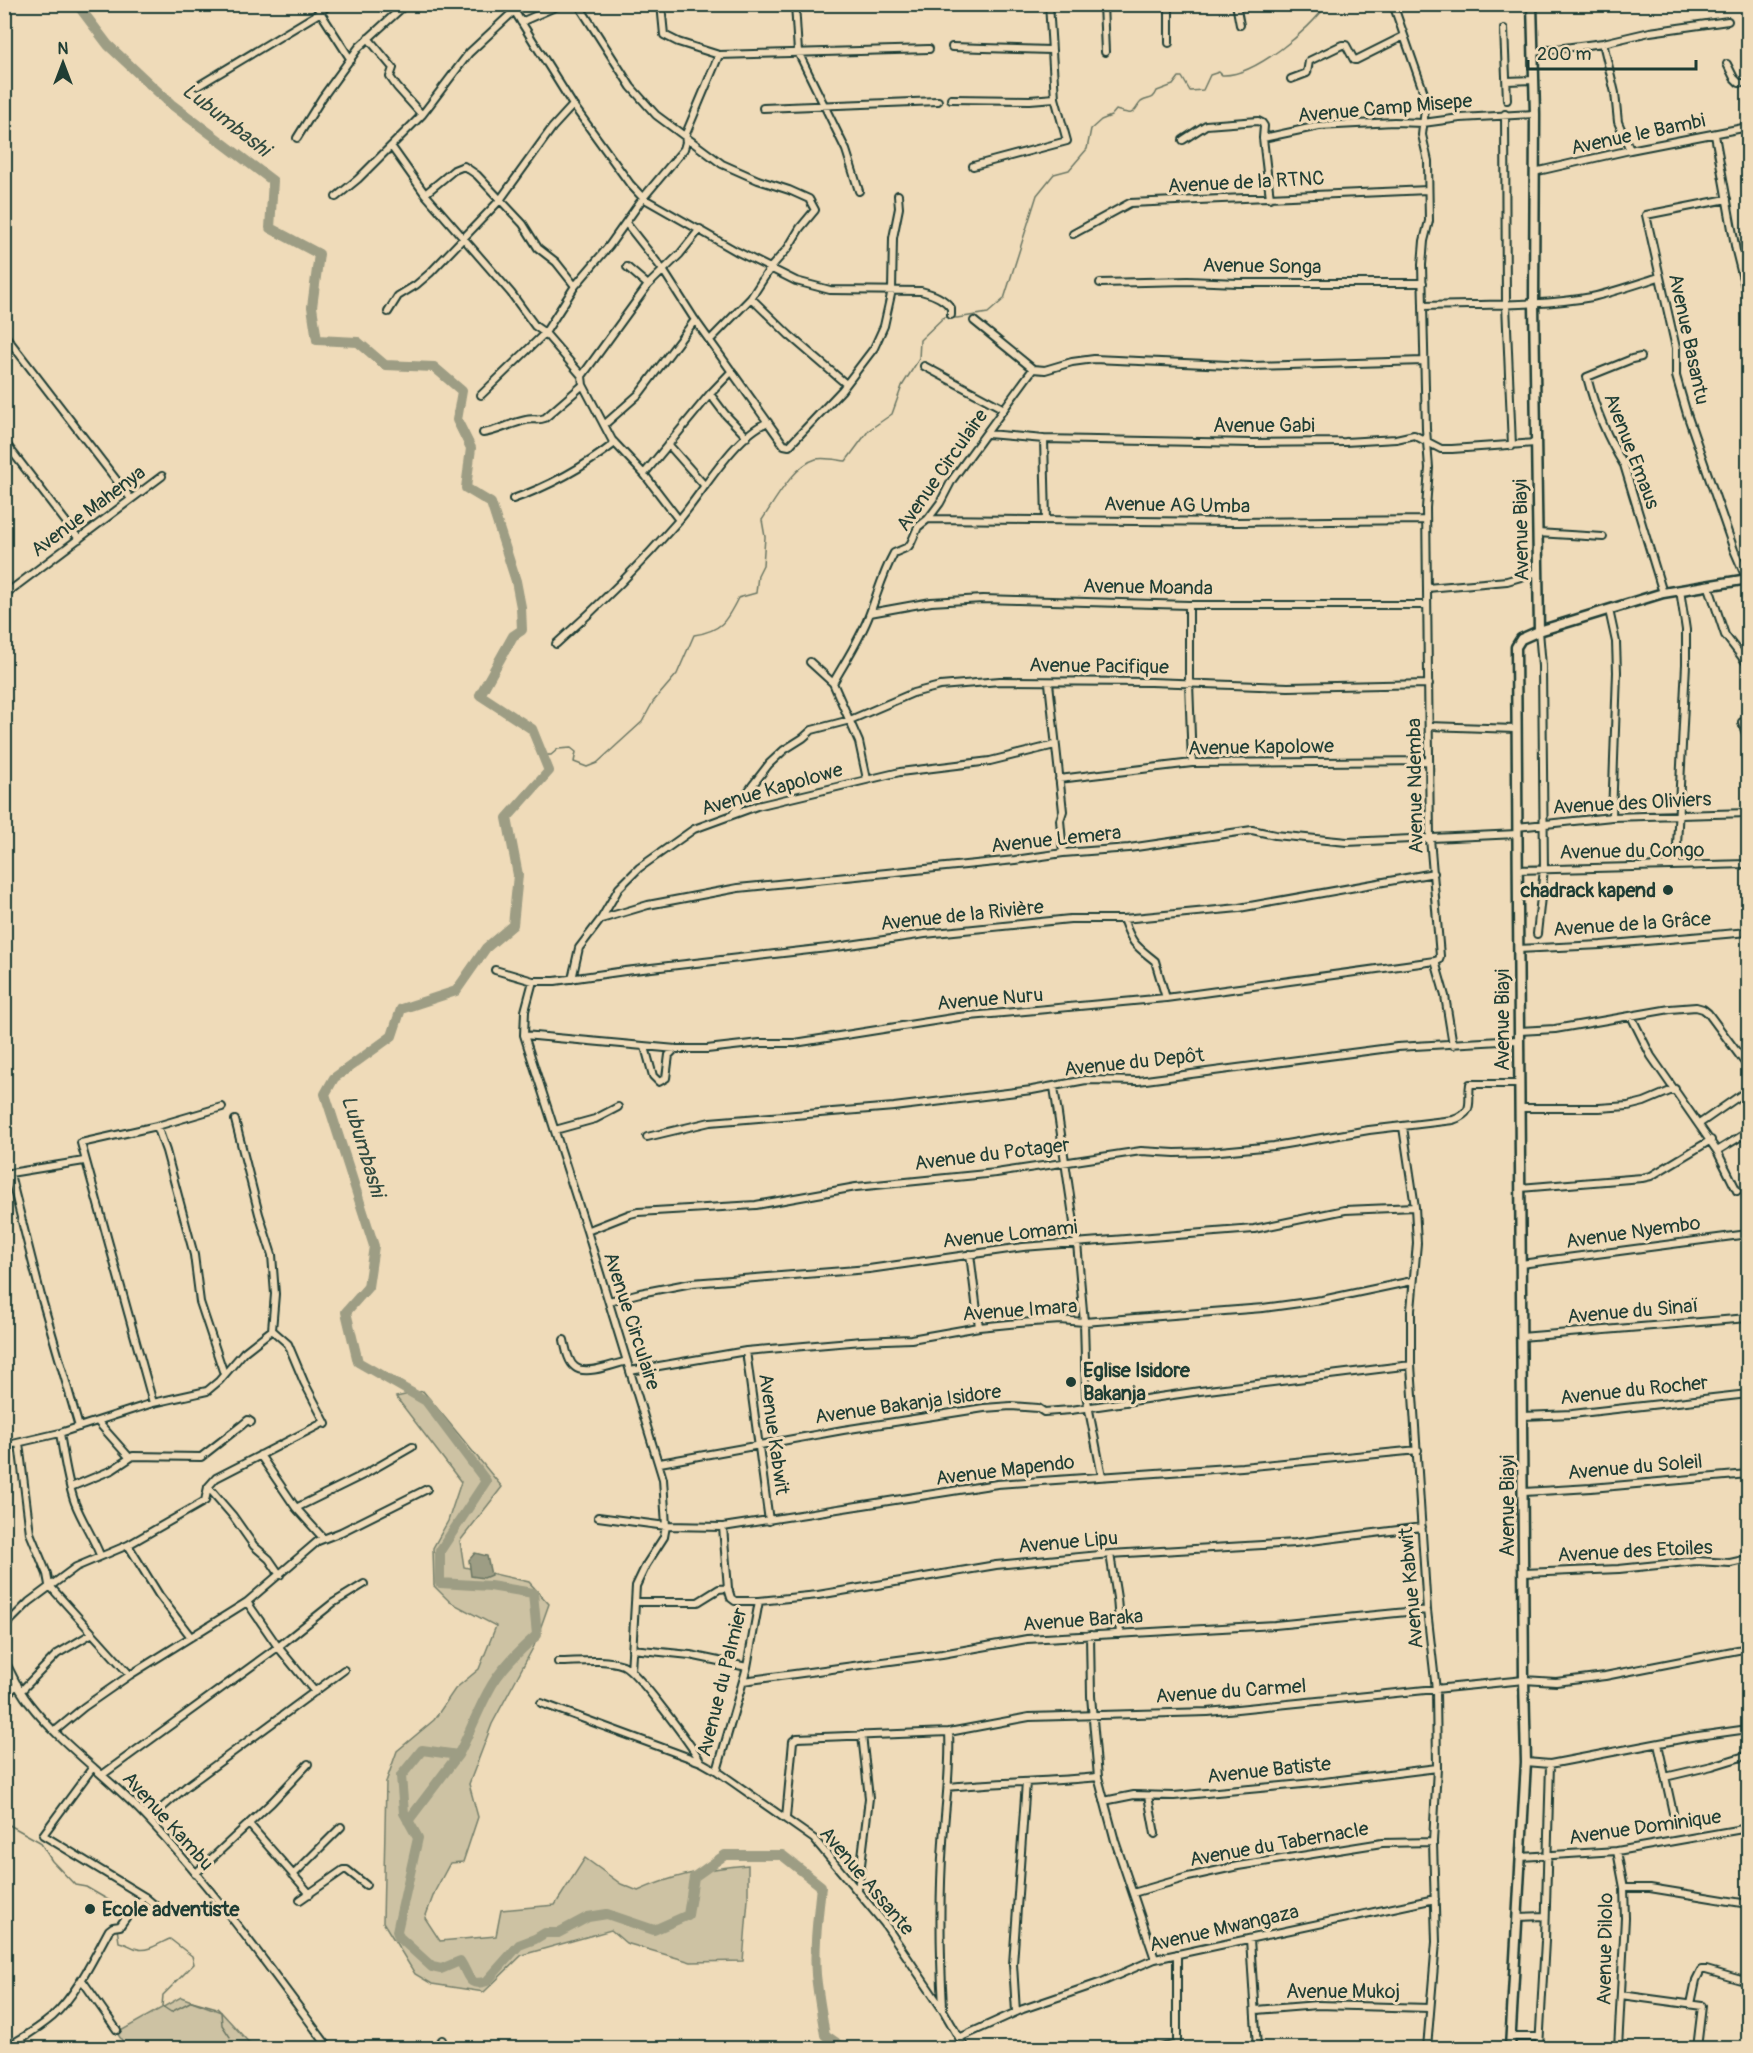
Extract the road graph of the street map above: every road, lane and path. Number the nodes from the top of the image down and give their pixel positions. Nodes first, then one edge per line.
1 (315, 4) edge
2 (329, 4) edge
3 (406, 4) edge
4 (510, 4) edge
5 (562, 4) edge
6 (578, 4) edge
7 (661, 4) edge
8 (795, 4) edge
9 (1049, 4) edge
10 (1103, 4) edge
11 (1169, 4) edge
12 (1236, 4) edge
13 (1393, 4) edge
14 (1532, 4) edge
15 (514, 11) junction
16 (321, 12) junction
17 (521, 21) junction
18 (1728, 21) dead end
19 (1240, 25) dead end
20 (1504, 29) dead end
21 (1404, 36) junction
22 (368, 38) junction
23 (1169, 43) dead end
24 (1603, 43) junction
25 (952, 47) dead end
26 (929, 49) dead end
27 (1050, 50) junction
28 (798, 52) junction
29 (1105, 52) dead end
30 (1533, 52) junction
31 (719, 55) junction
32 (351, 60) junction
33 (1727, 64) dead end
34 (1291, 79) dead end
35 (1534, 80) junction
36 (1507, 81) junction
37 (1749, 83) edge
38 (198, 86) dead end
39 (1055, 98) junction
40 (951, 99) dead end
41 (1507, 100) dead end
42 (938, 101) dead end
43 (573, 105) junction
44 (825, 107) junction
45 (763, 108) dead end
46 (1505, 114) junction
47 (1535, 114) junction
48 (423, 115) junction
49 (1423, 123) junction
50 (1749, 127) edge
51 (1715, 135) junction
52 (685, 136) junction
53 (297, 138) dead end
54 (1263, 138) junction
55 (1183, 140) dead end
56 (391, 146) junction
57 (1630, 150) junction
58 (973, 166) dead end
59 (1534, 172) junction
60 (1428, 190) junction
61 (859, 191) dead end
62 (425, 194) junction
63 (898, 195) dead end
64 (336, 197) dead end
65 (643, 198) junction
66 (1270, 198) junction
67 (1727, 199) junction
68 (500, 200) junction
69 (626, 223) junction
70 (700, 229) junction
71 (1073, 234) dead end
72 (462, 237) junction
73 (627, 267) dead end
74 (771, 267) junction
75 (663, 270) junction
76 (1659, 277) junction
77 (1423, 283) junction
78 (1100, 284) dead end
79 (648, 285) junction
80 (575, 286) junction
81 (892, 290) junction
82 (751, 298) junction
83 (1749, 299) edge
84 (1506, 304) junction
85 (1534, 304) junction
86 (1424, 306) junction
87 (388, 312) dead end
88 (951, 315) dead end
89 (695, 320) junction
90 (974, 321) dead end
91 (545, 333) junction
92 (4, 334) edge
93 (710, 340) junction
94 (1641, 357) dead end
95 (1424, 361) junction
96 (924, 366) dead end
97 (1033, 369) junction
98 (732, 371) junction
99 (582, 376) junction
100 (846, 384) junction
101 (583, 385) junction
102 (710, 394) junction
103 (481, 395) dead end
104 (1004, 409) junction
105 (768, 422) junction
106 (604, 425) junction
107 (483, 433) dead end
108 (988, 434) junction
109 (747, 437) junction
110 (1044, 439) junction
111 (4, 441) edge
112 (1428, 442) junction
113 (615, 443) junction
114 (1536, 443) junction
115 (668, 444) junction
116 (1512, 446) junction
117 (644, 474) junction
118 (162, 476) dead end
119 (705, 486) junction
120 (131, 499) junction
121 (513, 499) dead end
122 (928, 519) junction
123 (679, 520) junction
124 (1046, 520) junction
125 (1426, 520) junction
126 (1537, 533) junction
127 (1603, 537) dead end
128 (79, 539) junction
129 (1538, 572) junction
130 (1748, 579) edge
131 (1709, 587) junction
132 (1427, 588) junction
133 (1680, 590) junction
134 (1663, 593) junction
135 (4, 594) edge
136 (1189, 605) junction
137 (1427, 605) junction
138 (1609, 610) junction
139 (870, 613) junction
140 (1539, 631) junction
141 (556, 644) dead end
142 (810, 662) dead end
143 (1749, 665) edge
144 (1049, 682) junction
145 (833, 683) junction
146 (1189, 684) junction
147 (1429, 684) junction
148 (850, 720) junction
149 (1742, 722) dead end
150 (1429, 726) junction
151 (1515, 729) junction
152 (1749, 740) edge
153 (1055, 745) junction
154 (1429, 761) junction
155 (1192, 763) junction
156 (867, 779) junction
157 (1059, 780) junction
158 (1749, 813) edge
159 (733, 814) junction
160 (1680, 815) junction
161 (1612, 817) junction
162 (1542, 824) junction
163 (1517, 830) junction
164 (1430, 838) junction
165 (1063, 853) junction
166 (1749, 864) edge
167 (1676, 866) junction
168 (1544, 869) junction
169 (1517, 870) junction
170 (1434, 873) junction
171 (601, 919) junction
172 (1123, 919) junction
173 (1749, 932) edge
174 (1537, 934) dead end
175 (1518, 949) junction
176 (1435, 961) junction
177 (495, 970) dead end
178 (572, 979) junction
179 (533, 981) junction
180 (1166, 998) junction
181 (1631, 1016) junction
182 (524, 1035) junction
183 (1519, 1036) junction
184 (1453, 1045) junction
185 (645, 1047) junction
186 (676, 1049) junction
187 (1749, 1067) edge
188 (1519, 1084) junction
189 (1054, 1087) junction
190 (1675, 1089) junction
191 (1749, 1090) edge
192 (222, 1107) dead end
193 (618, 1107) dead end
194 (1519, 1108) junction
195 (235, 1120) dead end
196 (1699, 1124) junction
197 (157, 1126) junction
198 (1403, 1127) junction
199 (555, 1130) junction
200 (1749, 1132) edge
201 (647, 1137) dead end
202 (1711, 1140) junction
203 (1717, 1151) junction
204 (84, 1161) junction
205 (1064, 1163) junction
206 (7, 1174) edge
207 (1520, 1188) junction
208 (1737, 1191) dead end
209 (1415, 1207) junction
210 (587, 1231) junction
211 (1749, 1234) edge
212 (1077, 1243) junction
213 (969, 1254) junction
214 (1521, 1264) junction
215 (1413, 1281) junction
216 (609, 1302) junction
217 (1749, 1318) edge
218 (1083, 1322) junction
219 (979, 1327) junction
220 (272, 1330) junction
221 (1521, 1337) junction
222 (564, 1340) dead end
223 (746, 1351) junction
224 (627, 1361) junction
225 (1411, 1365) junction
226 (630, 1371) junction
227 (224, 1374) junction
228 (1749, 1394) edge
229 (153, 1403) junction
230 (1089, 1408) junction
231 (1523, 1416) junction
232 (98, 1422) junction
233 (251, 1422) dead end
234 (79, 1427) junction
235 (60, 1433) junction
236 (19, 1443) junction
237 (760, 1444) junction
238 (4, 1446) edge
239 (412, 1447) dead end
240 (1418, 1450) junction
241 (260, 1455) junction
242 (129, 1457) junction
243 (660, 1463) junction
244 (1749, 1474) edge
245 (1102, 1476) junction
246 (208, 1487) junction
247 (71, 1488) junction
248 (427, 1489) dead end
249 (1524, 1492) junction
250 (296, 1508) junction
251 (598, 1516) dead end
252 (769, 1521) junction
253 (666, 1526) junction
254 (723, 1527) junction
255 (1422, 1527) junction
256 (322, 1538) junction
257 (128, 1545) junction
258 (1110, 1554) junction
259 (100, 1555) junction
260 (1749, 1559) edge
261 (1524, 1573) junction
262 (280, 1575) junction
263 (364, 1584) dead end
264 (49, 1585) junction
265 (728, 1588) junction
266 (759, 1601) junction
267 (247, 1602) junction
268 (635, 1602) junction
269 (1427, 1610) junction
270 (4, 1627) edge
271 (91, 1634) junction
272 (1120, 1634) junction
273 (1090, 1635) junction
274 (191, 1637) junction
275 (278, 1647) junction
276 (1749, 1648) edge
277 (632, 1649) junction
278 (4, 1659) edge
279 (558, 1662) dead end
280 (747, 1667) junction
281 (8, 1669) edge
282 (344, 1670) dead end
283 (631, 1671) junction
284 (130, 1675) junction
285 (1524, 1680) junction
286 (743, 1681) junction
287 (17, 1684) junction
288 (1436, 1690) junction
289 (21, 1691) junction
290 (315, 1692) junction
291 (4, 1698) edge
292 (541, 1703) dead end
293 (1094, 1716) junction
294 (1749, 1729) edge
295 (55, 1731) junction
296 (949, 1732) junction
297 (862, 1735) junction
298 (1658, 1744) junction
299 (1749, 1755) edge
300 (701, 1762) junction
301 (1526, 1762) junction
302 (308, 1764) dead end
303 (1550, 1764) junction
304 (93, 1767) junction
305 (1437, 1768) junction
306 (717, 1771) junction
307 (102, 1775) junction
308 (1098, 1777) junction
309 (1665, 1777) junction
310 (1026, 1782) junction
311 (948, 1787) junction
312 (1148, 1796) junction
313 (1104, 1801) junction
314 (1673, 1813) dead end
315 (786, 1818) junction
316 (149, 1819) junction
317 (249, 1824) junction
318 (341, 1827) dead end
319 (1749, 1828) edge
320 (1155, 1834) dead end
321 (1433, 1842) junction
322 (1617, 1851) junction
323 (1521, 1857) junction
324 (1546, 1857) junction
325 (195, 1874) junction
326 (293, 1875) junction
327 (366, 1885) dead end
328 (1624, 1887) junction
329 (858, 1890) junction
330 (1133, 1893) junction
331 (310, 1894) junction
332 (145, 1897) junction
333 (1435, 1899) junction
334 (300, 1900) dead end
335 (1749, 1904) edge
336 (162, 1912) dead end
337 (1545, 1916) junction
338 (1518, 1917) junction
339 (1250, 1939) junction
340 (1177, 1954) junction
341 (1155, 1959) junction
342 (82, 1980) junction
343 (1749, 1982) edge
344 (1621, 1995) junction
345 (1691, 2004) junction
346 (1430, 2008) junction
347 (943, 2010) junction
348 (1256, 2010) junction
349 (1016, 2012) junction
350 (117, 2030) dead end
351 (1510, 2037) junction
352 (1539, 2037) junction
353 (959, 2038) junction
354 (442, 2040) dead end
355 (1177, 2046) edge
356 (1698, 2046) edge
357 (5, 2049) edge
358 (329, 2049) edge
359 (436, 2049) edge
360 (965, 2049) edge
361 (1160, 2049) edge
362 (1257, 2049) edge
363 (1427, 2049) edge
364 (1510, 2049) edge
365 (1539, 2049) edge
366 (1618, 2049) edge
367 (1706, 2049) edge

1 - 16 street
2 - 16 street
3 - 22 street
4 - 15 street
5 - 17 street
6 - 52 street
7 - 31 street
8 - 28 street
9 - 27 street
10 - 29 street
11 - 23 street
12 - 19 street
13 - 21 street, Avenue Ndemba
14 - 30 street, Avenue Biayi
15 - 17 street
15 - 48 street
16 - 32 street
16 - 38 street
17 - 43 street
18 - 24 street
20 - 36 street
21 - 34 street
21 - 49 street, Avenue Ndemba
22 - 32 street
22 - 48 street
24 - 30 street
24 - 57 street
25 - 27 street
26 - 28 street
27 - 39 street
28 - 31 street
28 - 44 street
30 - 35 street, Avenue Biayi
31 - 52 street
32 - 53 street
33 - 37 street
35 - 36 street
35 - 47 street, Avenue Biayi
36 - 41 street
39 - 40 street
39 - 58 street
42 - 44 street
43 - 65 street
43 - 68 street
44 - 45 street
44 - 61 street
46 - 47 street, Avenue Camp Misepe
46 - 49 street, Avenue Camp Misepe
46 - 84 street
47 - 59 street, Avenue Biayi
48 - 56 street
49 - 54 street, Avenue Camp Misepe
49 - 60 street, Avenue Ndemba
50 - 51 street, Avenue le Bambi
51 - 57 street, Avenue le Bambi
51 - 67 street
52 - 65 street
52 - 74 street
54 - 55 street
54 - 66 street
56 - 62 street
56 - 64 street
57 - 59 street, Avenue le Bambi
59 - 85 street, Avenue Biayi
60 - 66 street, Avenue de la RTNC
60 - 77 street, Avenue Ndemba
62 - 68 street
62 - 72 street
63 - 81 street
65 - 69 street
65 - 70 street
66 - 71 street, Avenue de la RTNC
67 - 76 street, Avenue Basantu
67 - 83 street
68 - 72 street
68 - 80 street
69 - 75 street
69 - 80 street
70 - 74 street
70 - 75 street
72 - 87 street
72 - 91 street
73 - 79 street
74 - 81 street
74 - 82 street
75 - 79 street
75 - 89 street
76 - 85 street
76 - 130 street, Avenue Basantu
77 - 78 street, Avenue Songa
77 - 86 street, Avenue Ndemba
79 - 99 street
80 - 91 street
81 - 88 street
81 - 100 street
82 - 93 street
82 - 100 street
84 - 85 street
84 - 86 street
84 - 116 street
85 - 114 street, Avenue Biayi
86 - 95 street, Avenue Ndemba
89 - 93 street
89 - 106 street
90 - 97 street
91 - 99 street
91 - 103 street
92 - 120 street
93 - 98 street
94 - 134 street, Avenue Emaus
95 - 97 street
95 - 112 street, Avenue Ndemba
96 - 104 street
97 - 104 street, Avenue Circulaire
98 - 102 street
98 - 105 street
99 - 101 street
100 - 105 street
101 - 106 street
101 - 107 street
102 - 109 street
102 - 115 street
104 - 108 street, Avenue Circulaire
105 - 109 street
106 - 113 street
108 - 110 street, Avenue Gabi
108 - 122 street, Avenue Circulaire
109 - 119 street
110 - 112 street, Avenue Gabi
110 - 124 street
111 - 128 street
112 - 116 street, Avenue Gabi
112 - 125 street, Avenue Ndemba
113 - 117 street
113 - 121 street
114 - 116 street, Avenue Gabi
114 - 126 street, Avenue Biayi
115 - 117 street
115 - 119 street
117 - 123 street
118 - 120 street, Avenue Mahenya
119 - 123 street
120 - 128 street, Avenue Mahenya
122 - 124 street, Avenue AG Umba
122 - 139 street, Avenue Circulaire
123 - 141 street
124 - 125 street, Avenue AG Umba
125 - 132 street, Avenue Ndemba
126 - 127 street
126 - 129 street, Avenue Biayi
128 - 135 street, Avenue Mahenya
129 - 132 street
129 - 140 street, Avenue Biayi
130 - 131 street
131 - 133 street
131 - 143 street
132 - 137 street, Avenue Ndemba
133 - 134 street
133 - 160 street
134 - 138 street
136 - 137 street, Avenue Moanda
136 - 139 street, Avenue Moanda
136 - 146 street
137 - 147 street, Avenue Ndemba
138 - 140 street
138 - 161 street
139 - 145 street, Avenue Circulaire
140 - 151 street, Avenue Biayi
140 - 162 street
142 - 145 street
144 - 146 street, Avenue Pacifique
144 - 148 street, Avenue Pacifique
144 - 153 street
145 - 148 street
146 - 147 street, Avenue Pacifique
146 - 155 street
147 - 150 street, Avenue Ndemba
148 - 156 street
148 - 159 street, Avenue Pacifique
149 - 152 street
150 - 151 street
150 - 154 street, Avenue Ndemba
151 - 163 street, Avenue Biayi
153 - 156 street, Avenue Kapolowe
153 - 157 street
154 - 155 street, Avenue Kapolowe
154 - 164 street, Avenue Ndemba
155 - 157 street, Avenue Kapolowe
156 - 159 street, Avenue Kapolowe
157 - 165 street
158 - 160 street, Avenue des Oliviers
159 - 171 street, Avenue Kapolowe
160 - 161 street, Avenue des Oliviers
160 - 167 street
161 - 162 street, Avenue des Oliviers
162 - 163 street, Avenue des Oliviers
162 - 168 street
163 - 164 street, Avenue Lemera
163 - 169 street, Avenue Biayi
164 - 165 street, Avenue Lemera
164 - 170 street, Avenue Ndemba
165 - 171 street, Avenue Lemera
166 - 167 street, Avenue du Congo
167 - 168 street, Avenue du Congo
168 - 169 street, Avenue du Congo
168 - 174 street
169 - 175 street, Avenue Biayi
170 - 172 street, Avenue de la Rivière
170 - 176 street, Avenue Ndemba
171 - 178 street, Avenue Kapolowe
172 - 178 street, Avenue de la Rivière
172 - 180 street
173 - 175 street, Avenue de la Grâce
175 - 183 street, Avenue Biayi
176 - 180 street, Avenue Nuru
176 - 184 street, Avenue Ndemba
177 - 179 street, Avenue de la Rivière
178 - 179 street, Avenue de la Rivière
179 - 182 street, Avenue Circulaire
180 - 186 street, Avenue Nuru
181 - 183 street, Avenue du Depôt
181 - 187 street, Avenue du Depôt
181 - 190 street
182 - 185 street
182 - 199 street, Avenue Circulaire
183 - 184 street, Avenue du Depôt
183 - 188 street, Avenue Biayi
184 - 189 street, Avenue du Depôt
185 - 186 street, Avenue Nuru
185 - 186 street
188 - 194 street, Avenue Biayi
188 - 198 street, Avenue du Potager
189 - 201 street, Avenue du Depôt
189 - 205 street
190 - 194 street
190 - 196 street
191 - 196 street
192 - 197 street
193 - 199 street
194 - 207 street, Avenue Biayi
195 - 220 street
196 - 202 street
197 - 204 street
197 - 227 street
198 - 205 street, Avenue du Potager
198 - 209 street, Avenue Kabwit
199 - 210 street, Avenue Circulaire
200 - 203 street
202 - 203 street
202 - 207 street
203 - 208 street
204 - 206 street
204 - 229 street
205 - 210 street, Avenue du Potager
205 - 212 street
206 - 234 street
207 - 214 street, Avenue Biayi
209 - 212 street, Avenue Lomami
209 - 215 street, Avenue Kabwit
210 - 216 street, Avenue Circulaire
211 - 214 street, Avenue Nyembo
212 - 213 street, Avenue Lomami
212 - 218 street
213 - 216 street, Avenue Lomami
213 - 219 street
214 - 221 street, Avenue Biayi
215 - 218 street, Avenue Imara
215 - 225 street, Avenue Kabwit
216 - 224 street, Avenue Circulaire
217 - 221 street, Avenue du Sinaï
218 - 219 street, Avenue Imara
218 - 230 street
219 - 223 street, Avenue Imara
220 - 227 street
220 - 241 street
221 - 231 street, Avenue Biayi
222 - 224 street
223 - 226 street, Avenue Imara
223 - 237 street, Avenue Kabwit
224 - 226 street, Avenue Circulaire
225 - 230 street, Avenue Bakanja Isidore
225 - 240 street, Avenue Kabwit
226 - 243 street, Avenue Circulaire
227 - 229 street
228 - 231 street, Avenue du Rocher
229 - 232 street
230 - 237 street, Avenue Bakanja Isidore
230 - 245 street
231 - 249 street, Avenue Biayi
232 - 234 street
232 - 242 street
233 - 242 street
234 - 235 street
235 - 236 street
235 - 247 street
236 - 238 street
236 - 264 street
237 - 243 street, Avenue Bakanja Isidore
237 - 252 street, Avenue Kabwit
239 - 250 street
240 - 245 street, Avenue Mapendo
240 - 255 street, Avenue Kabwit
241 - 246 street
241 - 250 street
242 - 247 street
243 - 253 street, Avenue Circulaire
244 - 249 street, Avenue du Soleil
245 - 252 street, Avenue Mapendo
246 - 257 street
246 - 262 street
247 - 259 street
248 - 256 street
249 - 261 street, Avenue Biayi
250 - 256 street
251 - 253 street, Avenue Mapendo
252 - 254 street, Avenue Mapendo
253 - 254 street, Avenue Mapendo
253 - 268 street, Avenue Circulaire
254 - 265 street
255 - 258 street, Avenue Lipu
255 - 269 street, Avenue Kabwit
256 - 262 street
257 - 259 street
257 - 274 street
258 - 266 street, Avenue Lipu
258 - 272 street
259 - 264 street
260 - 261 street, Avenue des Etoiles
261 - 285 street, Avenue Biayi
262 - 267 street
263 - 275 street
264 - 270 street
264 - 271 street
265 - 266 street, Avenue Lipu
265 - 268 street
266 - 280 street, Avenue du Palmier
267 - 274 street
267 - 275 street
268 - 277 street, Avenue Circulaire
269 - 272 street, Avenue Baraka
269 - 288 street, Avenue Kabwit
271 - 284 street
271 - 289 street
272 - 273 street, Avenue Baraka
273 - 286 street, Avenue Baraka
273 - 293 street
274 - 284 street
275 - 290 street
275 - 307 street
276 - 285 street, Avenue du Carmel
277 - 280 street
277 - 283 street, Avenue Circulaire
278 - 281 street, Avenue Kambu
279 - 283 street
280 - 286 street, Avenue du Palmier
281 - 287 street, Avenue Kambu
282 - 290 street
283 - 300 street
284 - 295 street
285 - 288 street, Avenue du Carmel
285 - 301 street, Avenue Biayi
286 - 306 street, Avenue du Palmier
287 - 289 street, Avenue Kambu
287 - 291 street
288 - 293 street, Avenue du Carmel
288 - 305 street, Avenue Kabwit
289 - 295 street, Avenue Kambu
290 - 316 street
292 - 300 street, Avenue Assante
293 - 296 street, Avenue du Carmel
293 - 308 street
294 - 298 street
295 - 304 street, Avenue Kambu
296 - 297 street, Avenue du Carmel
296 - 311 street
297 - 315 street, Avenue du Carmel
297 - 329 street
298 - 303 street
298 - 309 street
299 - 309 street
300 - 306 street, Avenue Assante
301 - 303 street
301 - 323 street, Avenue Biayi
302 - 317 street
303 - 324 street
304 - 307 street, Avenue Kambu
304 - 332 street
305 - 312 street, Avenue Batiste
305 - 321 street, Avenue Kabwit
306 - 315 street, Avenue Assante
307 - 316 street, Avenue Kambu
308 - 310 street
308 - 313 street
309 - 314 street
310 - 311 street
310 - 349 street
311 - 347 street
312 - 313 street, Avenue Batiste
312 - 320 street
313 - 330 street
315 - 329 street, Avenue Assante
316 - 325 street, Avenue Kambu
317 - 325 street
317 - 326 street
318 - 326 street
319 - 322 street, Avenue Dominique
321 - 330 street, Avenue du Tabernacle
321 - 333 street, Avenue Kabwit
322 - 324 street, Avenue Dominique
322 - 328 street, Avenue Dilolo
323 - 324 street, Avenue Dominique
323 - 338 street, Avenue Biayi
324 - 337 street
325 - 358 street, Avenue Kambu
326 - 331 street
327 - 331 street
328 - 335 street
328 - 344 street, Avenue Dilolo
329 - 347 street, Avenue Assante
330 - 341 street
331 - 334 street
332 - 336 street
332 - 342 street
333 - 339 street, Avenue Mwangaza
333 - 346 street, Avenue Kabwit
337 - 338 street
337 - 352 street
338 - 351 street, Avenue Biayi
339 - 340 street, Avenue Mwangaza
339 - 348 street
340 - 341 street, Avenue Mwangaza
340 - 355 street
341 - 349 street, Avenue Mwangaza
342 - 350 street
342 - 357 street
343 - 345 street
344 - 345 street
344 - 366 street, Avenue Dilolo
345 - 356 street
346 - 348 street, Avenue Mukoj
346 - 363 street, Avenue Kabwit
347 - 353 street, Avenue Assante
348 - 362 street
349 - 353 street, Avenue Mwangaza
351 - 352 street
351 - 364 street, Avenue Biayi
352 - 365 street
353 - 360 street, Avenue Assante
354 - 359 street
355 - 361 street
356 - 367 street

